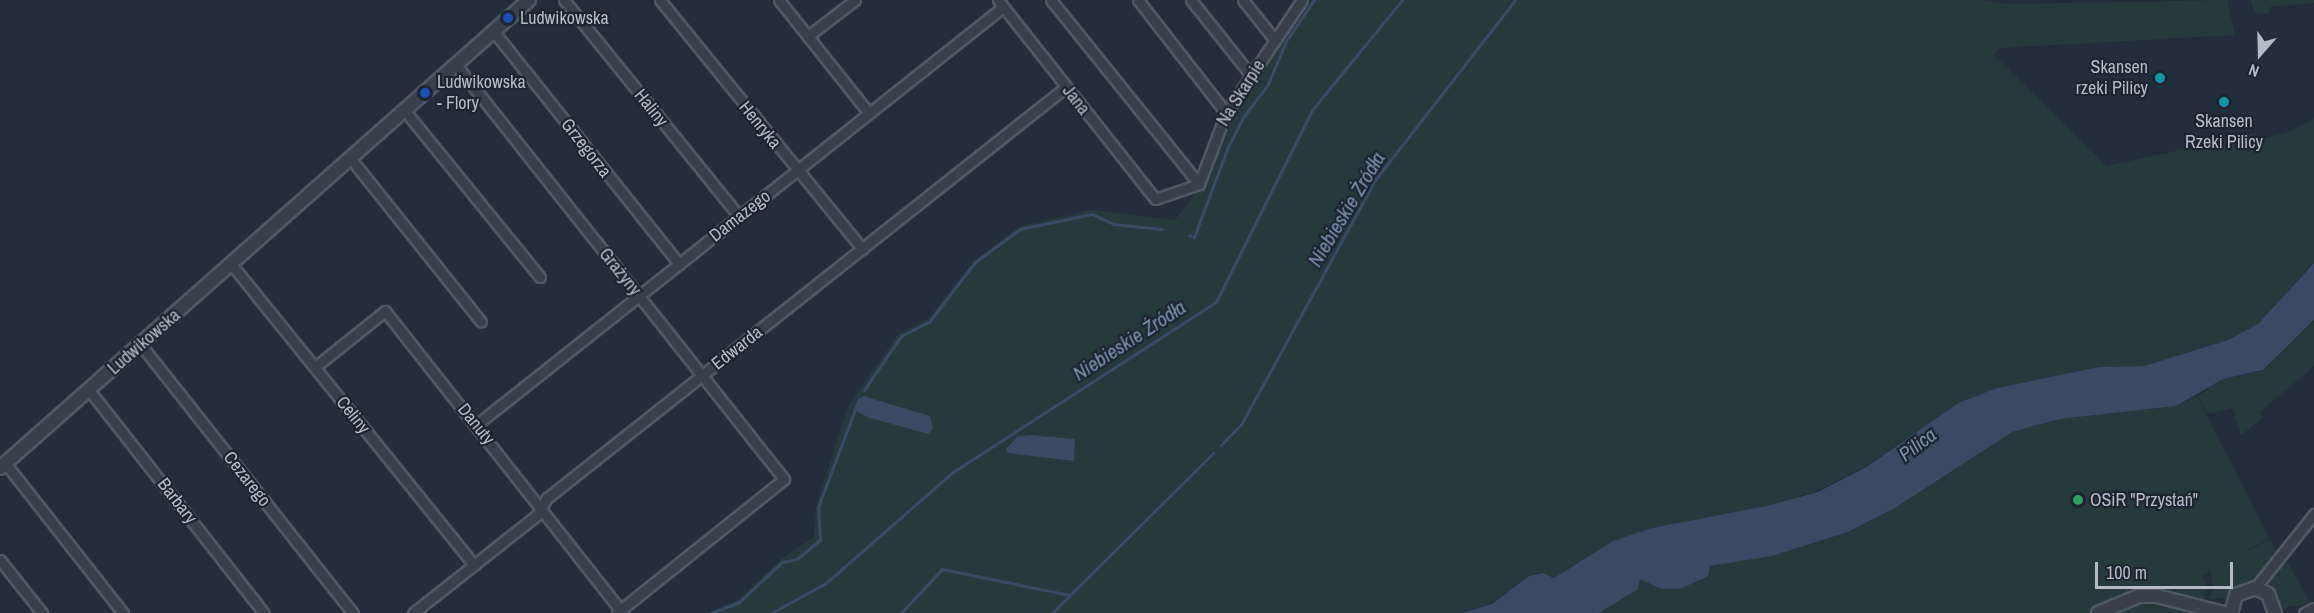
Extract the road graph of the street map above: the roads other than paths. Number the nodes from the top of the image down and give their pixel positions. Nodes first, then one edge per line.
1 (529, 0) edge
2 (564, 0) edge
3 (660, 0) edge
4 (779, 0) edge
5 (855, 0) edge
6 (1051, 0) edge
7 (1138, 0) edge
8 (1191, 0) edge
9 (1243, 0) edge
10 (1302, 0) edge
11 (1001, 4) edge
12 (494, 32) junction
13 (808, 36) junction
14 (1274, 39) junction
15 (456, 65) junction
16 (1253, 78) junction
17 (1066, 87) junction
18 (405, 111) junction
19 (869, 113) junction
20 (1227, 113) junction
21 (351, 159) junction
22 (797, 171) junction
23 (1199, 184) junction
24 (739, 216) junction
25 (862, 249) junction
26 (679, 264) junction
27 (232, 265) junction
28 (540, 277) dead end
29 (639, 296) junction
30 (481, 322) dead end
31 (141, 345) junction
32 (315, 367) junction
33 (702, 376) junction
34 (89, 390) junction
35 (476, 425) junction
36 (2, 465) edge
37 (541, 506) junction
38 (2314, 514) edge
39 (0, 560) edge
40 (474, 565) junction
41 (2255, 588) junction
42 (2195, 605) junction
43 (2232, 607) edge
44 (2314, 608) edge
45 (618, 612) edge
46 (42, 613) edge
47 (123, 613) edge
48 (264, 613) edge
49 (353, 613) edge
50 (413, 613) edge
51 (2098, 613) edge
52 (2223, 613) edge
53 (2274, 613) edge
54 (2304, 613) edge

1 - 12 street, Ludwikowska
2 - 24 street, Haliny
3 - 22 street, Henryka
4 - 13 street
5 - 13 street
6 - 23 street
7 - 20 street
8 - 16 street
9 - 14 street
10 - 14 street, Na Skarpie
11 - 17 street, Jana
11 - 19 street, Damazego
12 - 15 street, Ludwikowska
12 - 26 street, Grzegorza
13 - 19 street
14 - 16 street, Na Skarpie
15 - 18 street, Ludwikowska
15 - 29 street, Grażyny
16 - 20 street, Na Skarpie
17 - 23 street, Jana
17 - 25 street, Edwarda
18 - 21 street, Ludwikowska
18 - 28 street
19 - 22 street, Damazego
20 - 23 street, Na Skarpie
21 - 27 street, Ludwikowska
21 - 30 street
22 - 24 street, Damazego
22 - 25 street, Henryka
24 - 26 street, Damazego
25 - 33 street, Edwarda
26 - 29 street, Damazego
27 - 31 street, Ludwikowska
27 - 32 street, Celiny
29 - 33 street, Grażyny
29 - 35 street, Damazego
31 - 34 street, Ludwikowska
31 - 49 street, Cezarego
32 - 35 street, Danuty
32 - 40 street, Celiny
33 - 37 street, Edwarda
33 - 45 street, Grażyny
34 - 36 street, Ludwikowska
34 - 48 street, Barbary
35 - 37 street, Danuty
36 - 47 street
37 - 40 street, Edwarda
37 - 45 street, Danuty
38 - 41 street
39 - 46 street
40 - 50 street, Edwarda
41 - 43 street
41 - 53 street
42 - 43 street
42 - 51 street
42 - 52 street
44 - 54 street

